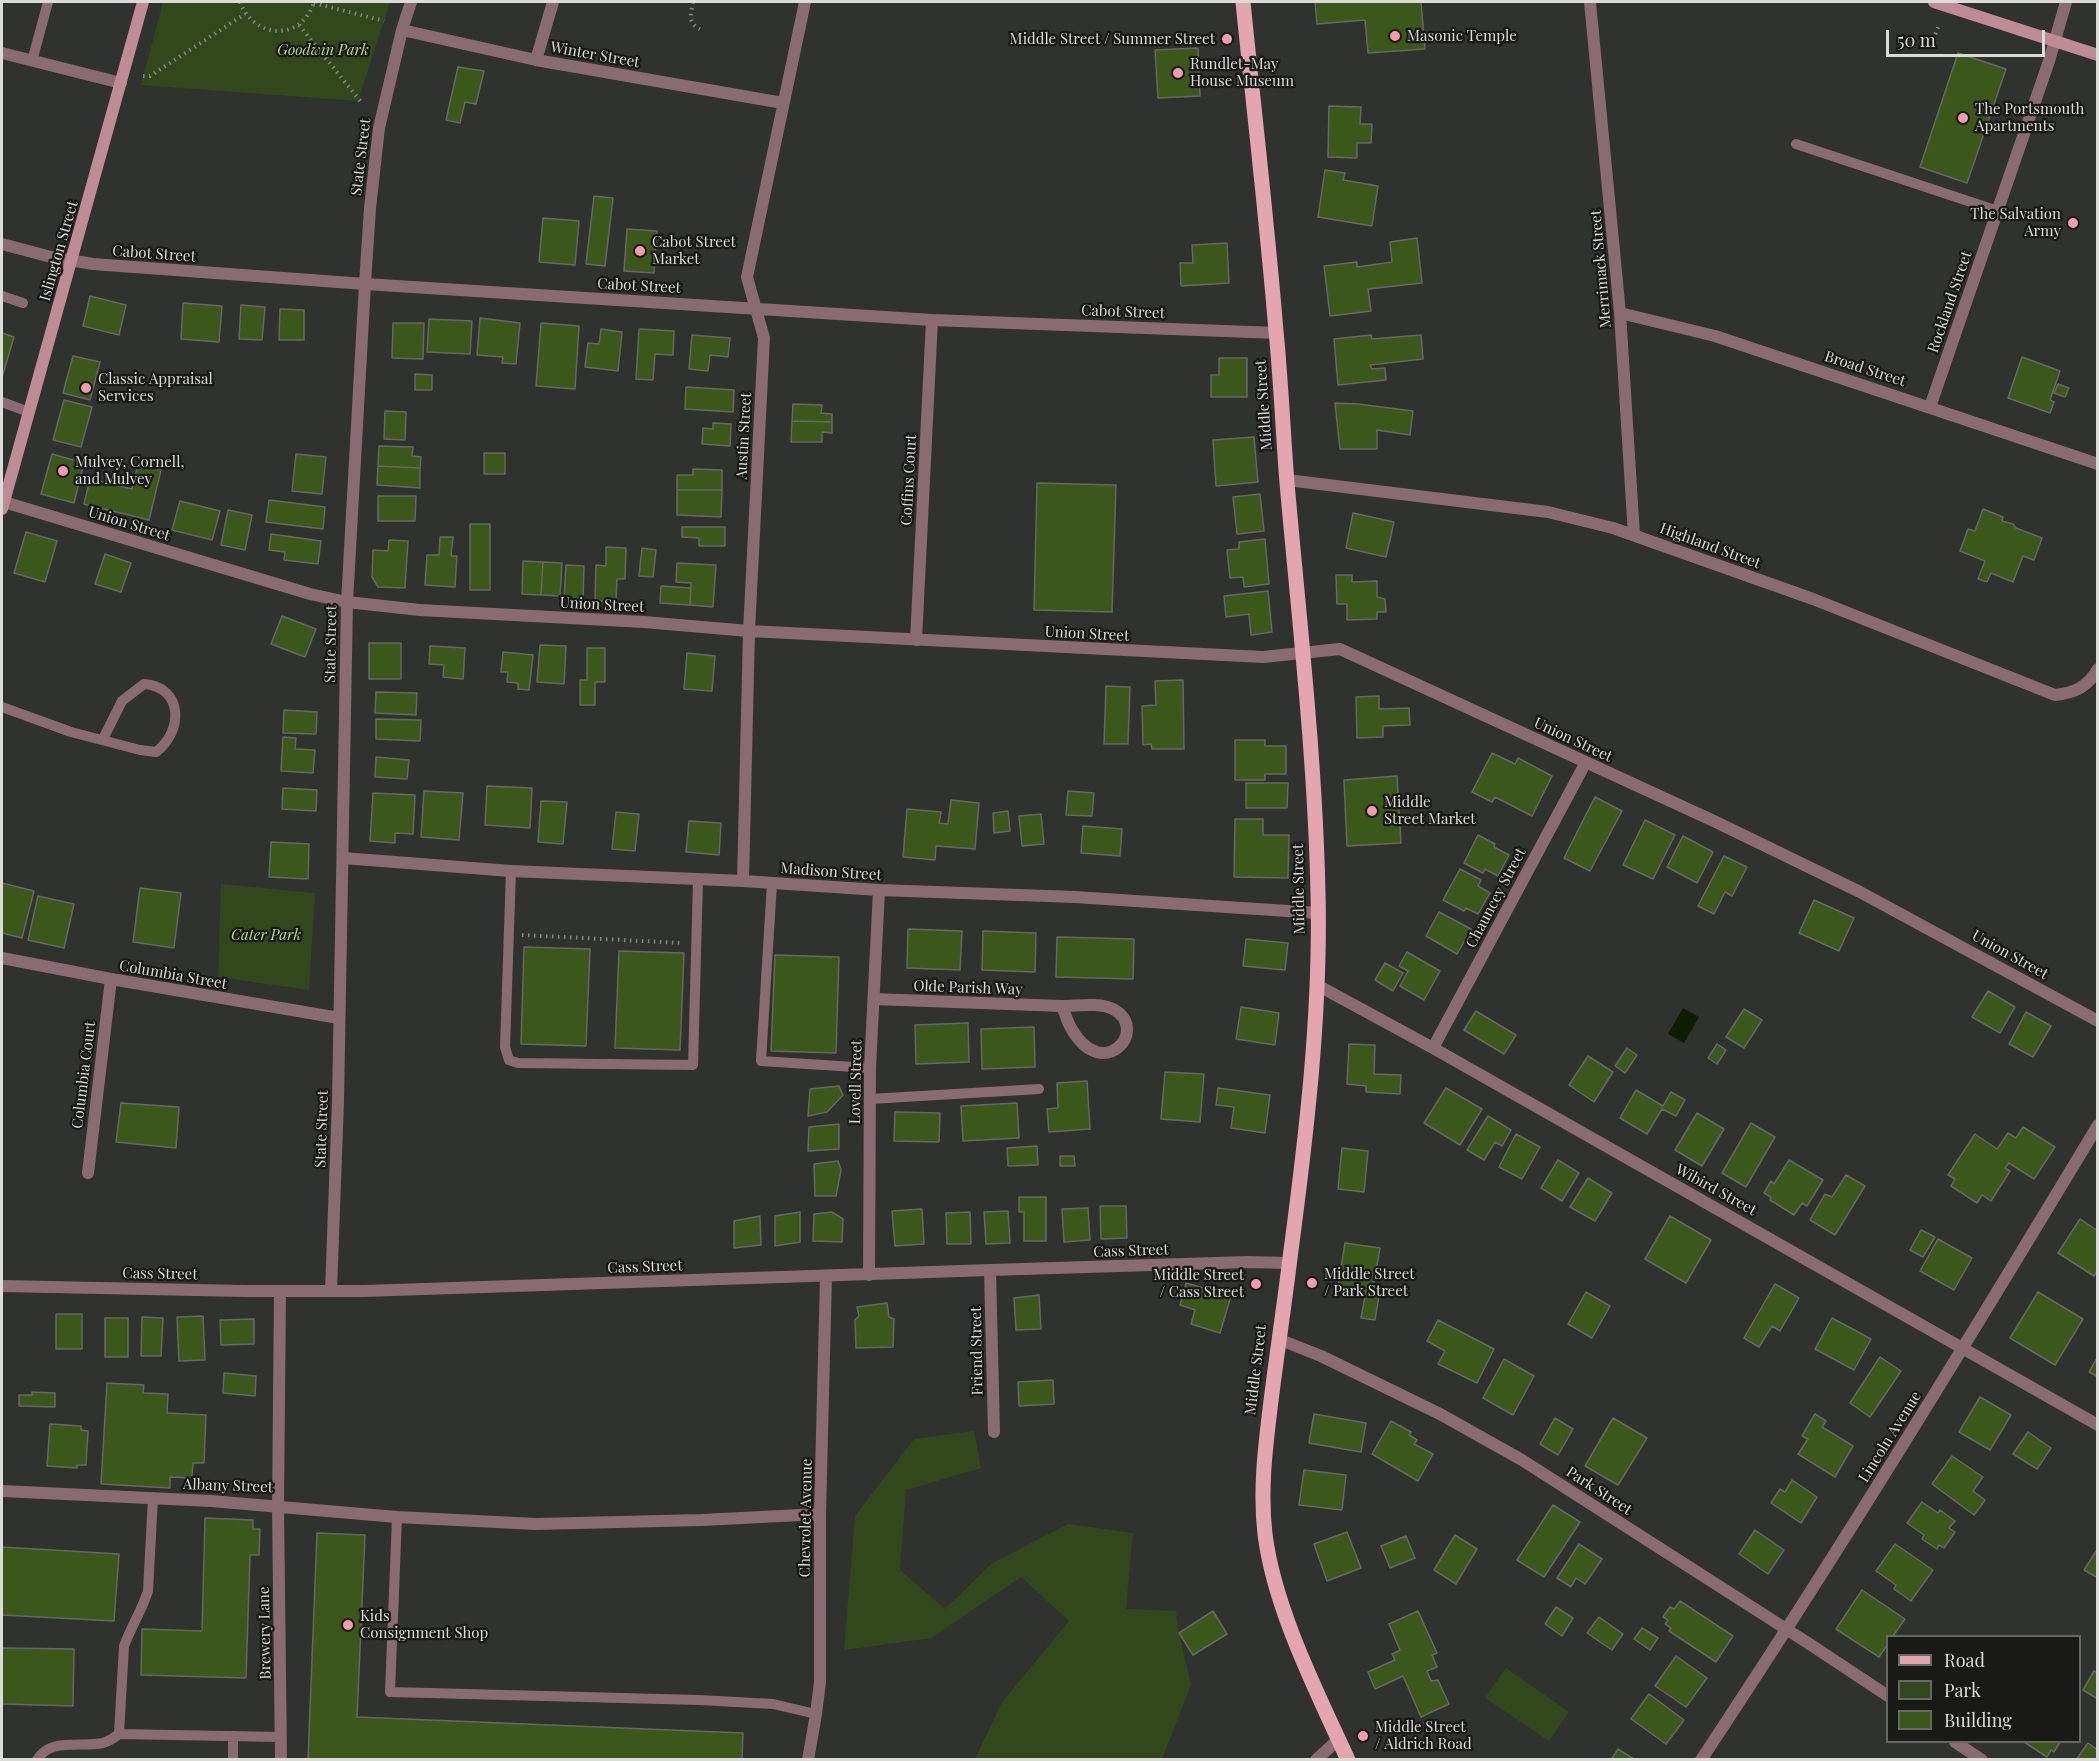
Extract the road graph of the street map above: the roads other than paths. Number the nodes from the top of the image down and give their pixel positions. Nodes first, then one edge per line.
1 (48, 2) edge
2 (143, 2) edge
3 (411, 2) edge
4 (552, 2) edge
5 (805, 2) edge
6 (1243, 2) edge
7 (1590, 2) edge
8 (1934, 2) edge
9 (2066, 2) edge
10 (402, 30) junction
11 (2055, 42) junction
12 (2, 53) edge
13 (2097, 55) edge
14 (536, 60) junction
15 (32, 61) junction
16 (121, 83) junction
17 (783, 103) junction
18 (1796, 144) dead end
19 (1998, 211) junction
20 (2, 244) edge
21 (72, 261) junction
22 (365, 284) junction
23 (2, 296) edge
24 (23, 303) dead end
25 (757, 309) junction
26 (1620, 313) junction
27 (932, 320) junction
28 (1276, 333) junction
29 (2, 402) edge
30 (1930, 407) junction
31 (29, 412) junction
32 (2097, 464) edge
33 (1287, 480) junction
34 (2, 506) edge
35 (1634, 535) junction
36 (347, 602) junction
37 (749, 631) junction
38 (916, 640) junction
39 (1304, 654) junction
40 (2097, 669) edge
41 (2, 707) edge
42 (103, 739) junction
43 (1586, 762) junction
44 (343, 858) junction
45 (511, 871) junction
46 (698, 879) junction
47 (743, 881) junction
48 (772, 883) junction
49 (879, 890) junction
50 (1318, 913) junction
51 (2, 958) edge
52 (111, 979) junction
53 (1317, 985) junction
54 (874, 999) junction
55 (1062, 1006) junction
56 (339, 1018) junction
57 (2097, 1021) edge
58 (1433, 1047) junction
59 (870, 1068) junction
60 (1039, 1089) dead end
61 (870, 1099) junction
62 (2097, 1125) edge
63 (88, 1173) dead end
64 (1290, 1263) junction
65 (990, 1270) junction
66 (869, 1275) junction
67 (826, 1276) junction
68 (2, 1286) edge
69 (280, 1292) junction
70 (331, 1292) junction
71 (1278, 1339) junction
72 (1964, 1347) junction
73 (2097, 1425) edge
74 (994, 1432) dead end
75 (2, 1491) edge
76 (153, 1498) junction
77 (278, 1506) junction
78 (820, 1514) junction
79 (397, 1517) junction
80 (1787, 1629) junction
81 (1886, 1695) edge
82 (816, 1714) junction
83 (119, 1734) junction
84 (233, 1736) junction
85 (281, 1737) junction
86 (1339, 1738) junction
87 (1956, 1743) edge
88 (36, 1760) edge
89 (233, 1760) edge
90 (281, 1760) edge
91 (808, 1760) edge
92 (1316, 1760) edge
93 (1348, 1760) edge
94 (1701, 1760) edge
95 (1982, 1760) edge

1 - 15 lane
2 - 16 street, Islington Street
3 - 10 street, State Street
4 - 14 street
5 - 17 street, Austin Street
6 - 28 main road, Middle Street
7 - 26 street, Merrimack Street
8 - 11 street
9 - 11 street, Rockland Street
10 - 14 street, Winter Street
10 - 22 street, State Street
11 - 13 street
11 - 19 street, Rockland Street
12 - 15 street
14 - 17 street, Winter Street
15 - 16 street
16 - 21 street, Islington Street
17 - 25 street, Austin Street
18 - 19 lane
19 - 30 street, Rockland Street
20 - 21 street, Cabot Street
21 - 22 street, Cabot Street
21 - 31 street, Islington Street
22 - 25 street, Cabot Street
22 - 36 street, State Street
23 - 24 lane
25 - 27 street, Cabot Street
25 - 37 street, Austin Street
26 - 30 street, Broad Street
26 - 35 street, Merrimack Street
27 - 28 street, Cabot Street
27 - 38 street, Coffins Court
28 - 33 main road, Middle Street
29 - 31 lane
30 - 32 street, Broad Street
31 - 34 street, Islington Street
33 - 35 street, Highland Street
33 - 39 main road, Middle Street
34 - 36 street, Union Street
35 - 40 street, Highland Street
36 - 37 street, Union Street
36 - 44 street, State Street
37 - 38 street, Union Street
37 - 47 street, Austin Street
38 - 39 street, Union Street
39 - 43 street, Union Street
39 - 50 main road, Middle Street
41 - 42 lane
42 - 42 lane
43 - 57 street, Union Street
43 - 58 street, Chauncey Street
44 - 45 street, Madison Street
44 - 56 street, State Street
45 - 46 street, Madison Street
45 - 46 lane
46 - 47 street, Madison Street
47 - 48 street, Madison Street
48 - 49 street, Madison Street
48 - 59 lane
49 - 50 street, Madison Street
49 - 54 street, Lovell Street
50 - 53 main road, Middle Street
51 - 52 street, Columbia Street
52 - 56 street, Columbia Street
52 - 63 street, Columbia Court
53 - 58 street, Wibird Street
53 - 64 main road, Middle Street
54 - 55 street, Olde Parish Way
54 - 59 street, Lovell Street
55 - 55 street, Olde Parish Way
56 - 70 street, State Street
58 - 72 street, Wibird Street
59 - 61 street, Lovell Street
60 - 61 lane
61 - 66 street, Lovell Street
62 - 72 street, Lincoln Avenue
64 - 65 street, Cass Street
64 - 71 main road, Middle Street
65 - 66 street, Cass Street
65 - 74 street, Friend Street
66 - 67 street, Cass Street
67 - 70 street, Cass Street
67 - 78 street, Chevrolet Avenue
68 - 69 street, Cass Street
69 - 70 street, Cass Street
69 - 77 street, Albany Street
71 - 80 street, Park Street
71 - 86 main road, Middle Street
72 - 73 street, Wibird Street
72 - 80 street, Lincoln Avenue
75 - 76 street, Albany Street
76 - 77 street, Albany Street
76 - 83 lane
77 - 79 street
77 - 85 street, Brewery Lane
78 - 79 street
78 - 82 street, Chevrolet Avenue
79 - 82 lane
80 - 81 street, Park Street
80 - 94 street, Lincoln Avenue
82 - 91 street, Chevrolet Avenue
83 - 84 lane
83 - 88 lane
84 - 85 lane
84 - 89 lane
85 - 90 street, Brewery Lane
86 - 92 street
86 - 93 main road, Middle Street
87 - 95 street

